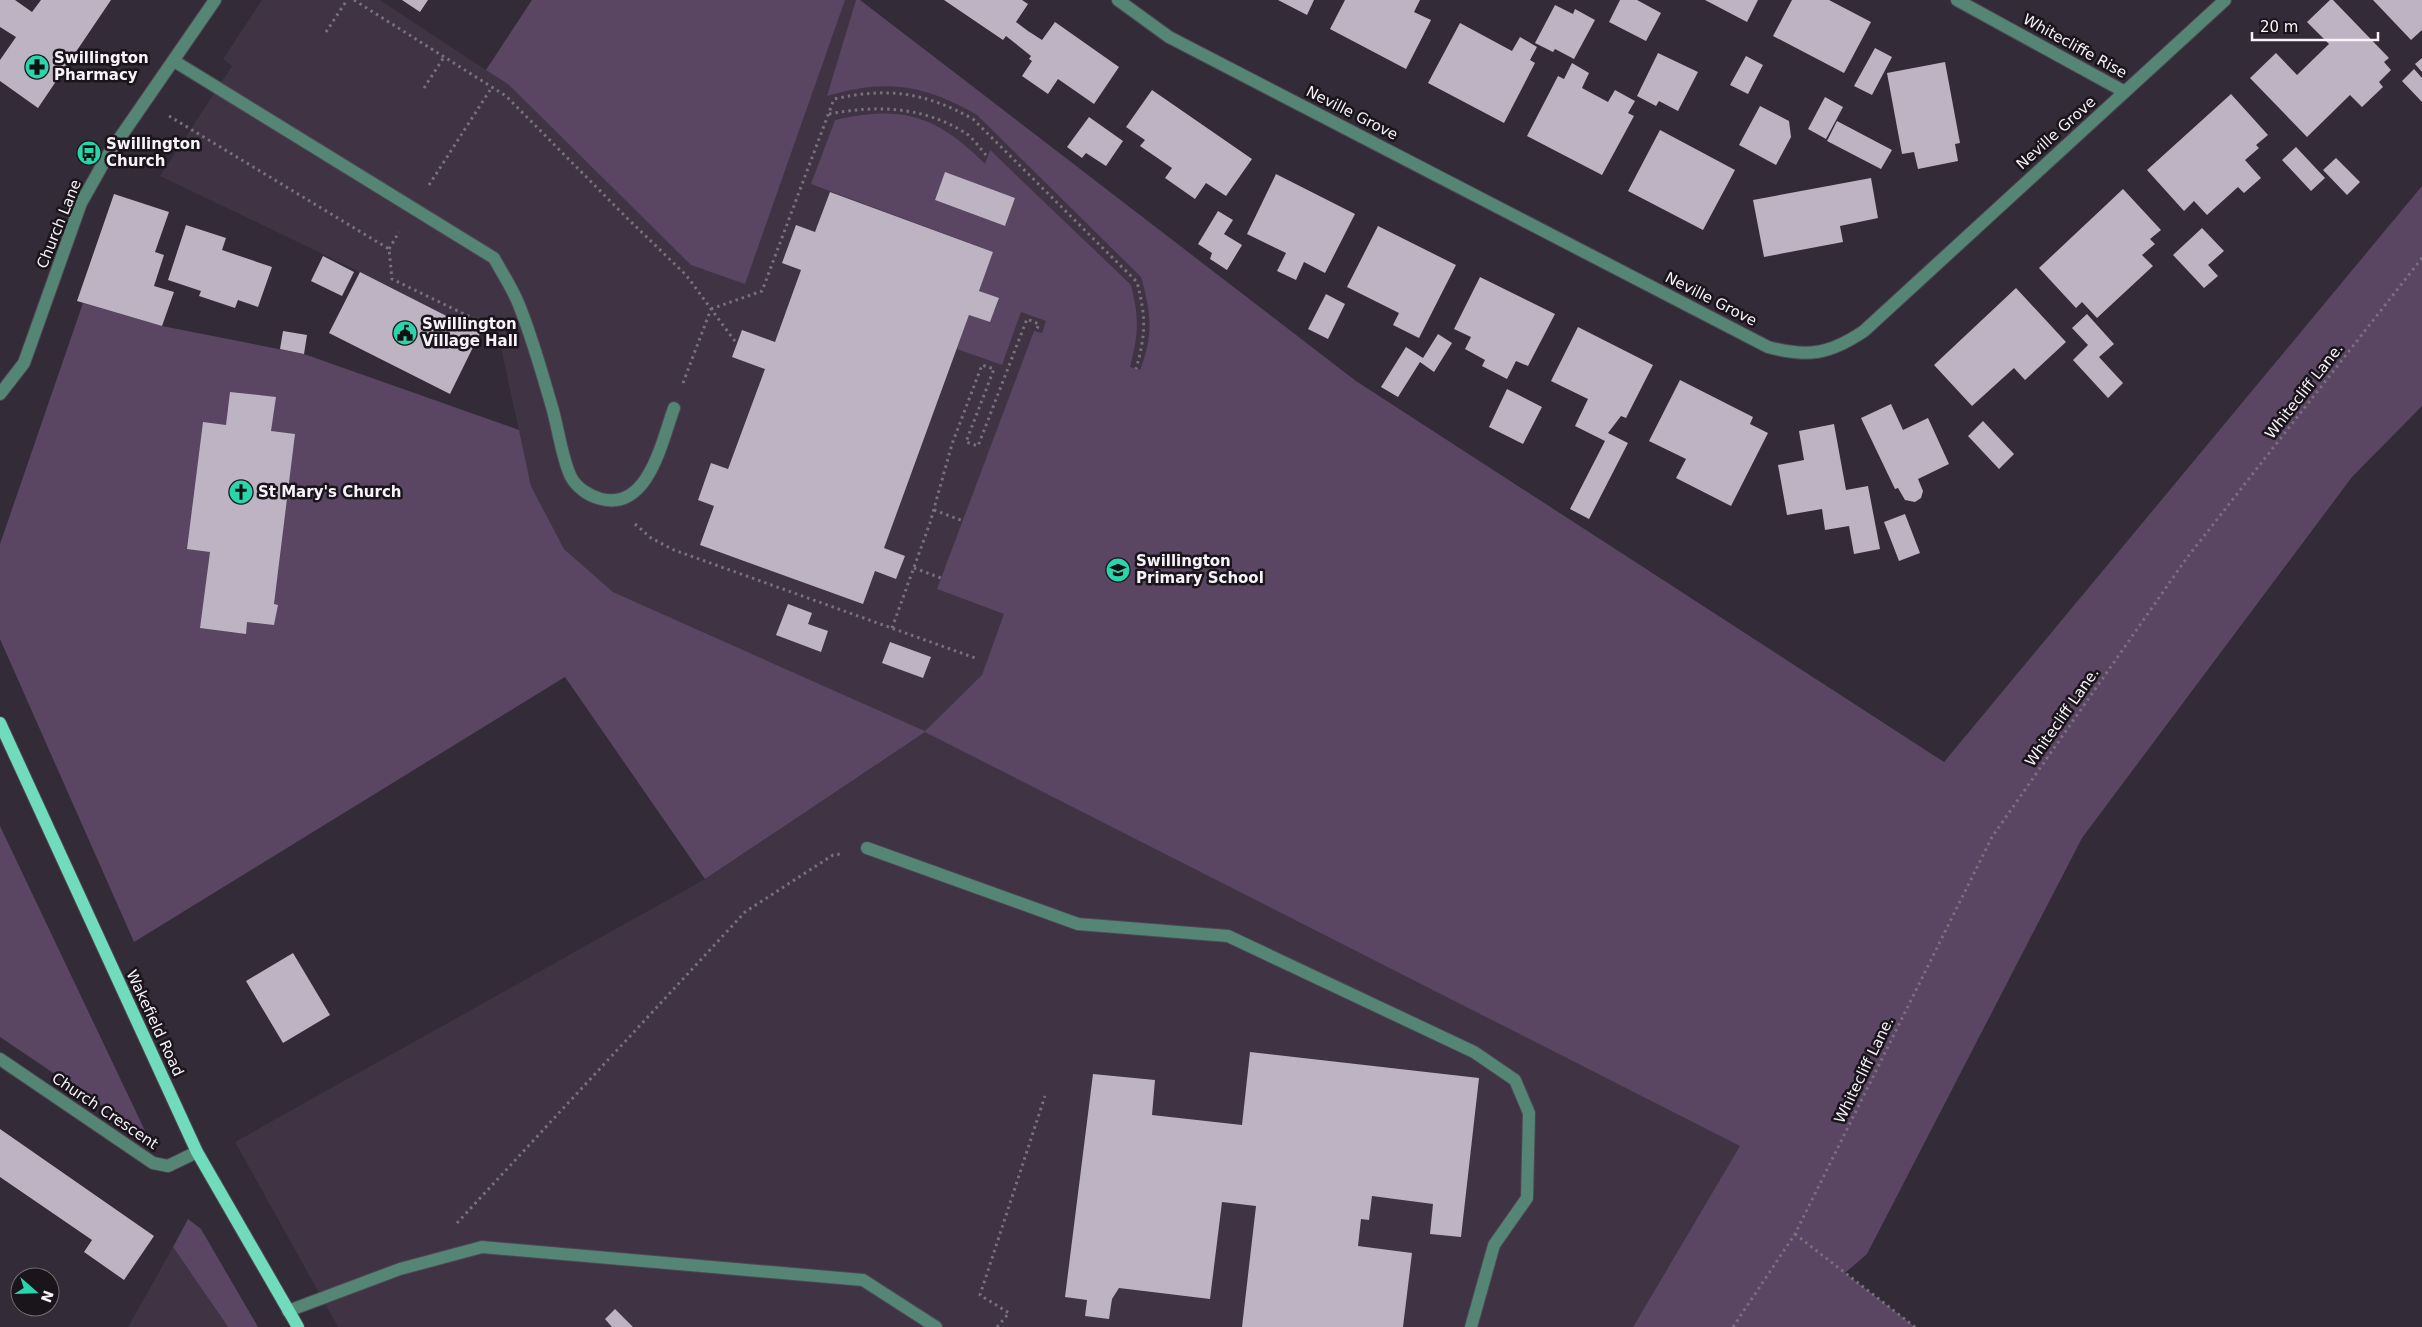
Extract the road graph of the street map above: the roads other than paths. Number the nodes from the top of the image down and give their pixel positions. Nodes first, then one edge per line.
1 (215, 0) edge
2 (1118, 0) edge
3 (1957, 0) edge
4 (2226, 0) edge
5 (174, 61) junction
6 (2125, 92) junction
7 (0, 394) edge
8 (674, 408) road end
9 (0, 723) edge
10 (868, 848) road end
11 (0, 1059) edge
12 (197, 1152) junction
13 (288, 1311) junction
14 (298, 1327) edge
15 (936, 1327) edge
16 (1471, 1327) edge

1 - 5 street, Church Lane
2 - 6 street, Neville Grove
3 - 6 street, Whitecliffe Rise
4 - 6 street, Neville Grove
5 - 7 street, Church Lane
5 - 8 street
9 - 12 main road, Wakefield Road
10 - 16 street
11 - 12 street, Church Crescent
12 - 13 main road, Wakefield Road
13 - 14 main road, Wakefield Road
13 - 15 street

